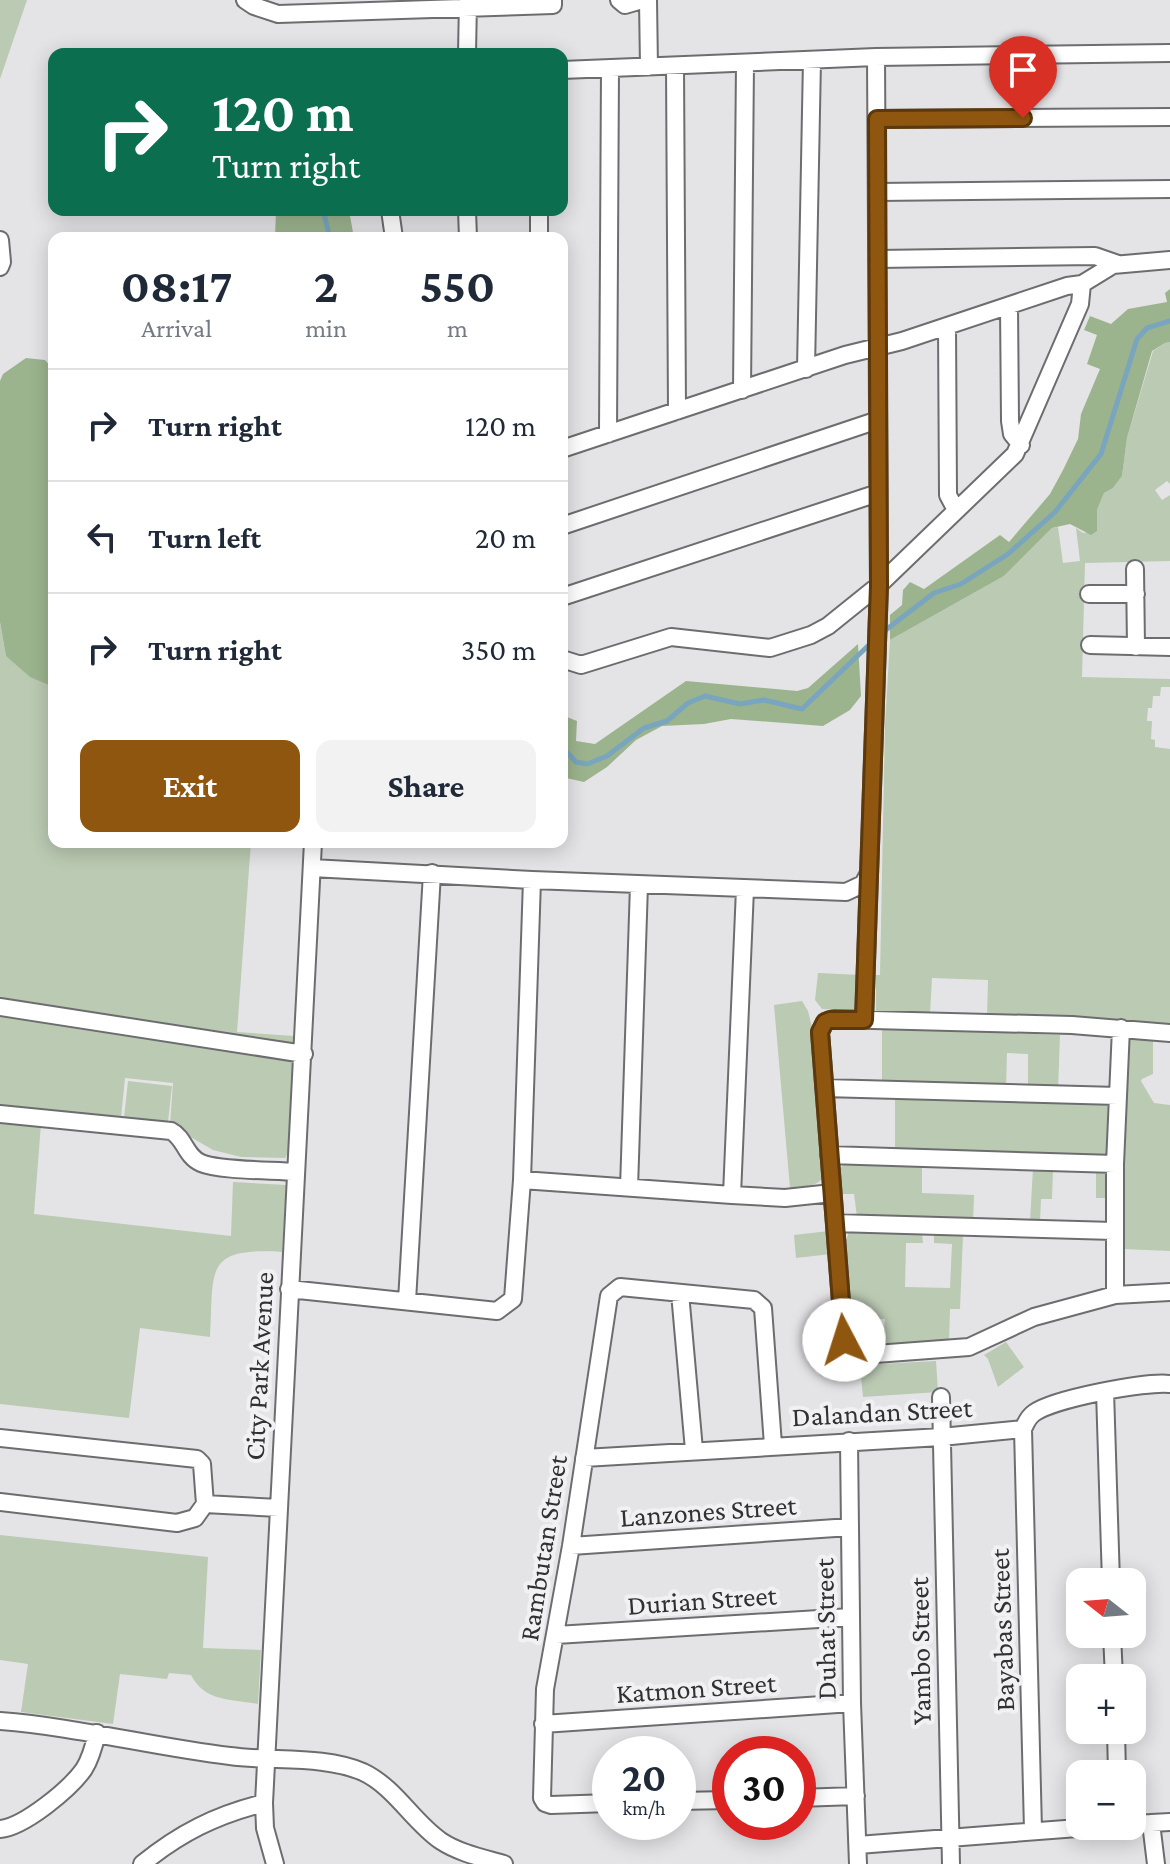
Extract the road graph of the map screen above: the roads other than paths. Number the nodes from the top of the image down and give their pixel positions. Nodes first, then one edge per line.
1 (553, 0) edge
2 (619, 0) edge
3 (645, 0) edge
4 (251, 2) edge
5 (468, 4) edge
6 (400, 5) edge
7 (325, 6) edge
8 (467, 48) edge
9 (1170, 53) edge
10 (876, 57) junction
11 (812, 60) junction
12 (745, 63) junction
13 (675, 66) junction
14 (649, 67) junction
15 (610, 68) junction
16 (568, 70) edge
17 (1170, 117) edge
18 (877, 119) junction
19 (1170, 189) edge
20 (877, 192) junction
21 (0, 240) edge
22 (877, 259) junction
23 (1170, 260) edge
24 (1118, 264) junction
25 (0, 267) edge
26 (1082, 284) junction
27 (1009, 306) junction
28 (947, 326) junction
29 (878, 347) junction
30 (806, 369) junction
31 (742, 390) junction
32 (677, 411) junction
33 (878, 420) junction
34 (608, 434) junction
35 (1021, 445) junction
36 (568, 447) edge
37 (878, 493) junction
38 (956, 510) junction
39 (568, 524) edge
40 (1135, 569) dead end
41 (879, 585) junction
42 (1089, 594) dead end
43 (1136, 594) junction
44 (568, 595) edge
45 (1090, 645) dead end
46 (1136, 647) junction
47 (1170, 647) edge
48 (568, 661) edge
49 (313, 848) edge
50 (312, 868) junction
51 (871, 869) junction
52 (432, 873) junction
53 (532, 880) junction
54 (639, 885) junction
55 (745, 889) junction
56 (0, 1007) edge
57 (864, 1020) junction
58 (1121, 1028) junction
59 (1170, 1033) edge
60 (304, 1054) junction
61 (824, 1088) junction
62 (1118, 1096) junction
63 (0, 1114) edge
64 (829, 1155) junction
65 (1115, 1164) junction
66 (296, 1172) junction
67 (522, 1180) junction
68 (629, 1188) junction
69 (832, 1193) junction
70 (732, 1195) junction
71 (835, 1223) junction
72 (1114, 1231) junction
73 (289, 1289) junction
74 (1170, 1292) edge
75 (680, 1293) junction
76 (1115, 1295) junction
77 (407, 1301) junction
78 (1170, 1384) edge
79 (1105, 1391) junction
80 (941, 1397) dead end
81 (1023, 1429) junction
82 (941, 1437) junction
83 (0, 1438) edge
84 (849, 1441) junction
85 (773, 1445) junction
86 (694, 1450) junction
87 (584, 1458) junction
88 (0, 1502) edge
89 (205, 1504) junction
90 (279, 1508) junction
91 (850, 1527) junction
92 (571, 1546) junction
93 (1111, 1568) edge
94 (851, 1617) junction
95 (556, 1635) junction
96 (852, 1703) junction
97 (0, 1721) edge
98 (543, 1724) junction
99 (97, 1733) junction
100 (267, 1760) junction
101 (856, 1796) junction
102 (816, 1797) edge
103 (264, 1803) junction
104 (592, 1804) edge
105 (1170, 1822) edge
106 (1146, 1823) edge
107 (1151, 1823) junction
108 (1066, 1828) edge
109 (0, 1829) edge
110 (1033, 1830) junction
111 (950, 1838) junction
112 (858, 1845) junction
113 (142, 1864) edge
114 (275, 1864) edge
115 (504, 1864) edge
116 (858, 1864) edge
117 (951, 1864) edge
118 (1156, 1864) edge

1 - 5 street
2 - 3 street
3 - 14 street
4 - 7 street
5 - 6 street
5 - 8 street
6 - 7 street
9 - 10 street
10 - 11 street
10 - 18 street
11 - 12 street
11 - 30 street
12 - 13 street
12 - 31 street
13 - 14 street
13 - 32 street
14 - 15 street
15 - 16 street
15 - 34 street
17 - 18 street
18 - 20 street
19 - 20 street
20 - 22 street
21 - 25 street
22 - 24 street
22 - 29 street
23 - 24 street
24 - 26 street
26 - 27 street
26 - 35 street
27 - 28 street
27 - 35 street
28 - 29 street
28 - 38 street
29 - 30 street
29 - 33 street
30 - 31 street
31 - 32 street
32 - 34 street
33 - 37 street
33 - 39 street
34 - 36 street
35 - 38 street
37 - 41 street
37 - 44 street
38 - 41 street
40 - 43 street
41 - 48 street
41 - 51 street
42 - 43 street
43 - 46 street
45 - 46 street
46 - 47 street
49 - 50 street, City Park Avenue
50 - 52 street
50 - 60 street, City Park Avenue
51 - 55 street
51 - 57 street
52 - 53 street
52 - 77 street
53 - 54 street
53 - 67 street
54 - 55 street
54 - 68 street
55 - 70 street
56 - 60 street
57 - 58 street
57 - 61 street
58 - 59 street
58 - 62 street
60 - 66 street, City Park Avenue
61 - 62 street
61 - 64 street
62 - 65 street
63 - 66 street
64 - 65 street
64 - 69 street
65 - 72 street
66 - 73 street, City Park Avenue
67 - 68 street
67 - 77 street
68 - 70 street
69 - 70 street
69 - 71 street
71 - 72 street
71 - 76 street
72 - 76 street
73 - 77 street
73 - 90 street, City Park Avenue
74 - 76 street
75 - 85 street
75 - 86 street
75 - 87 street, Rambutan Street
78 - 79 street
79 - 81 street
79 - 93 street
80 - 82 street, Yambo Street
81 - 82 street, Dalandan Street
81 - 110 street, Bayabas Street
82 - 84 street, Dalandan Street
82 - 111 street, Yambo Street
83 - 89 street
84 - 85 street, Dalandan Street
84 - 91 street, Duhat Street
85 - 86 street, Dalandan Street
86 - 87 street, Dalandan Street
87 - 92 street, Rambutan Street
88 - 89 street
89 - 90 street
90 - 100 street, City Park Avenue
91 - 92 street, Lanzones Street
91 - 94 street, Duhat Street
92 - 95 street, Rambutan Street
94 - 95 street, Durian Street
94 - 96 street, Duhat Street
95 - 98 street, Rambutan Street
96 - 98 street, Katmon Street
96 - 101 street, Duhat Street
97 - 99 street
98 - 104 street, Rambutan Street
99 - 100 street
99 - 109 street
100 - 103 street, City Park Avenue
100 - 115 street
101 - 102 street
101 - 112 street, Duhat Street
103 - 113 street
103 - 114 street, City Park Avenue
105 - 107 street
106 - 107 street
107 - 118 street
108 - 110 street
110 - 111 street
111 - 112 street
111 - 117 street, Yambo Street
112 - 116 street, Duhat Street

